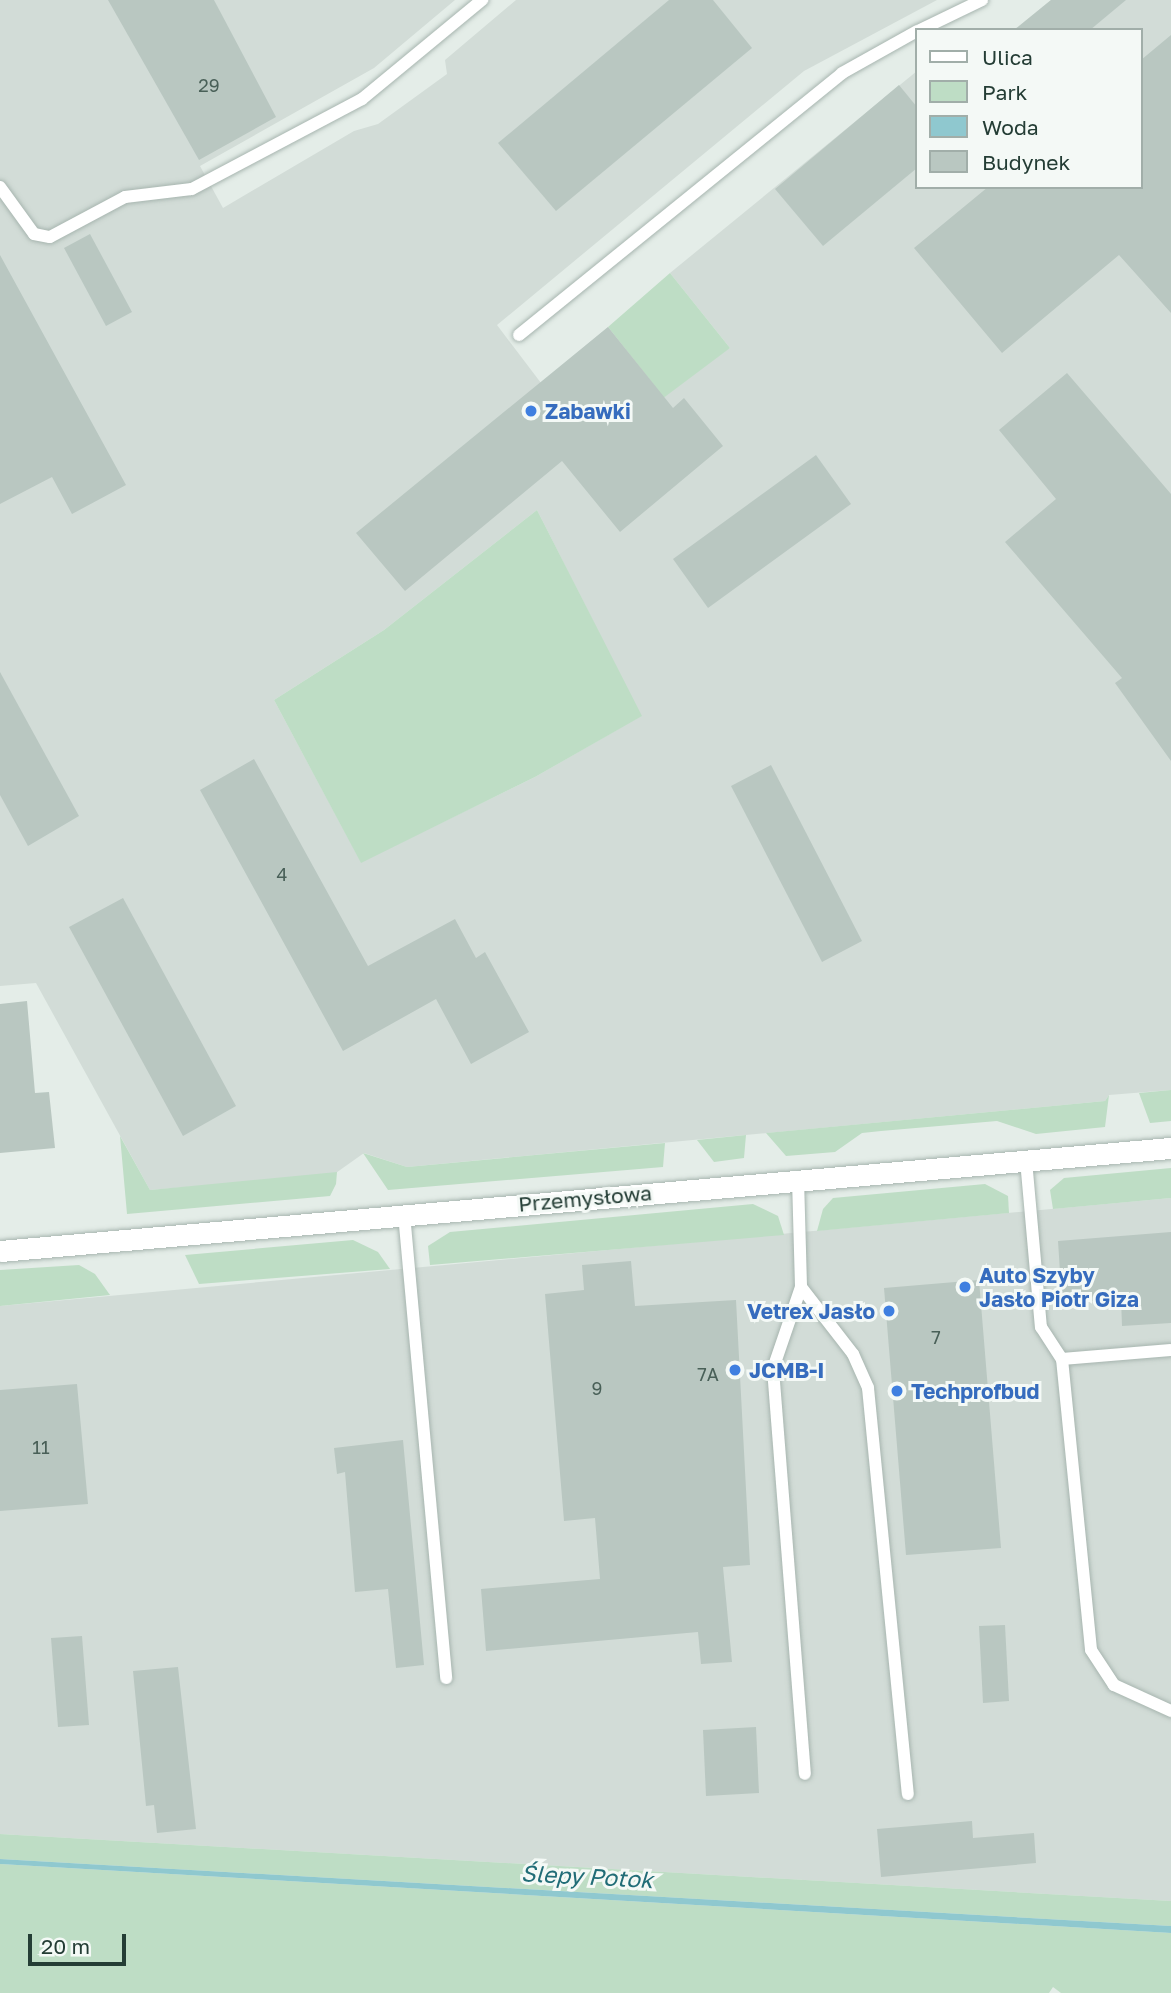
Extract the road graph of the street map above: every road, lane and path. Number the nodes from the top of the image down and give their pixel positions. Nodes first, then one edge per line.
1 (482, 0) edge
2 (982, 0) edge
3 (922, 28) edge
4 (916, 31) edge
5 (0, 187) edge
6 (519, 335) dead end
7 (1171, 1148) edge
8 (1026, 1160) junction
9 (798, 1179) junction
10 (404, 1214) junction
11 (0, 1251) edge
12 (801, 1287) junction
13 (1171, 1350) edge
14 (1062, 1359) junction
15 (446, 1678) dead end
16 (1171, 1710) edge
17 (805, 1774) dead end
18 (908, 1794) dead end

1 - 5 lane
2 - 3 lane
4 - 6 lane
7 - 8 street, Przemysłowa
8 - 9 street, Przemysłowa
8 - 14 lane
9 - 10 street, Przemysłowa
9 - 12 lane
10 - 11 street, Przemysłowa
10 - 15 lane
12 - 17 lane
12 - 18 lane
13 - 14 lane
14 - 16 lane

